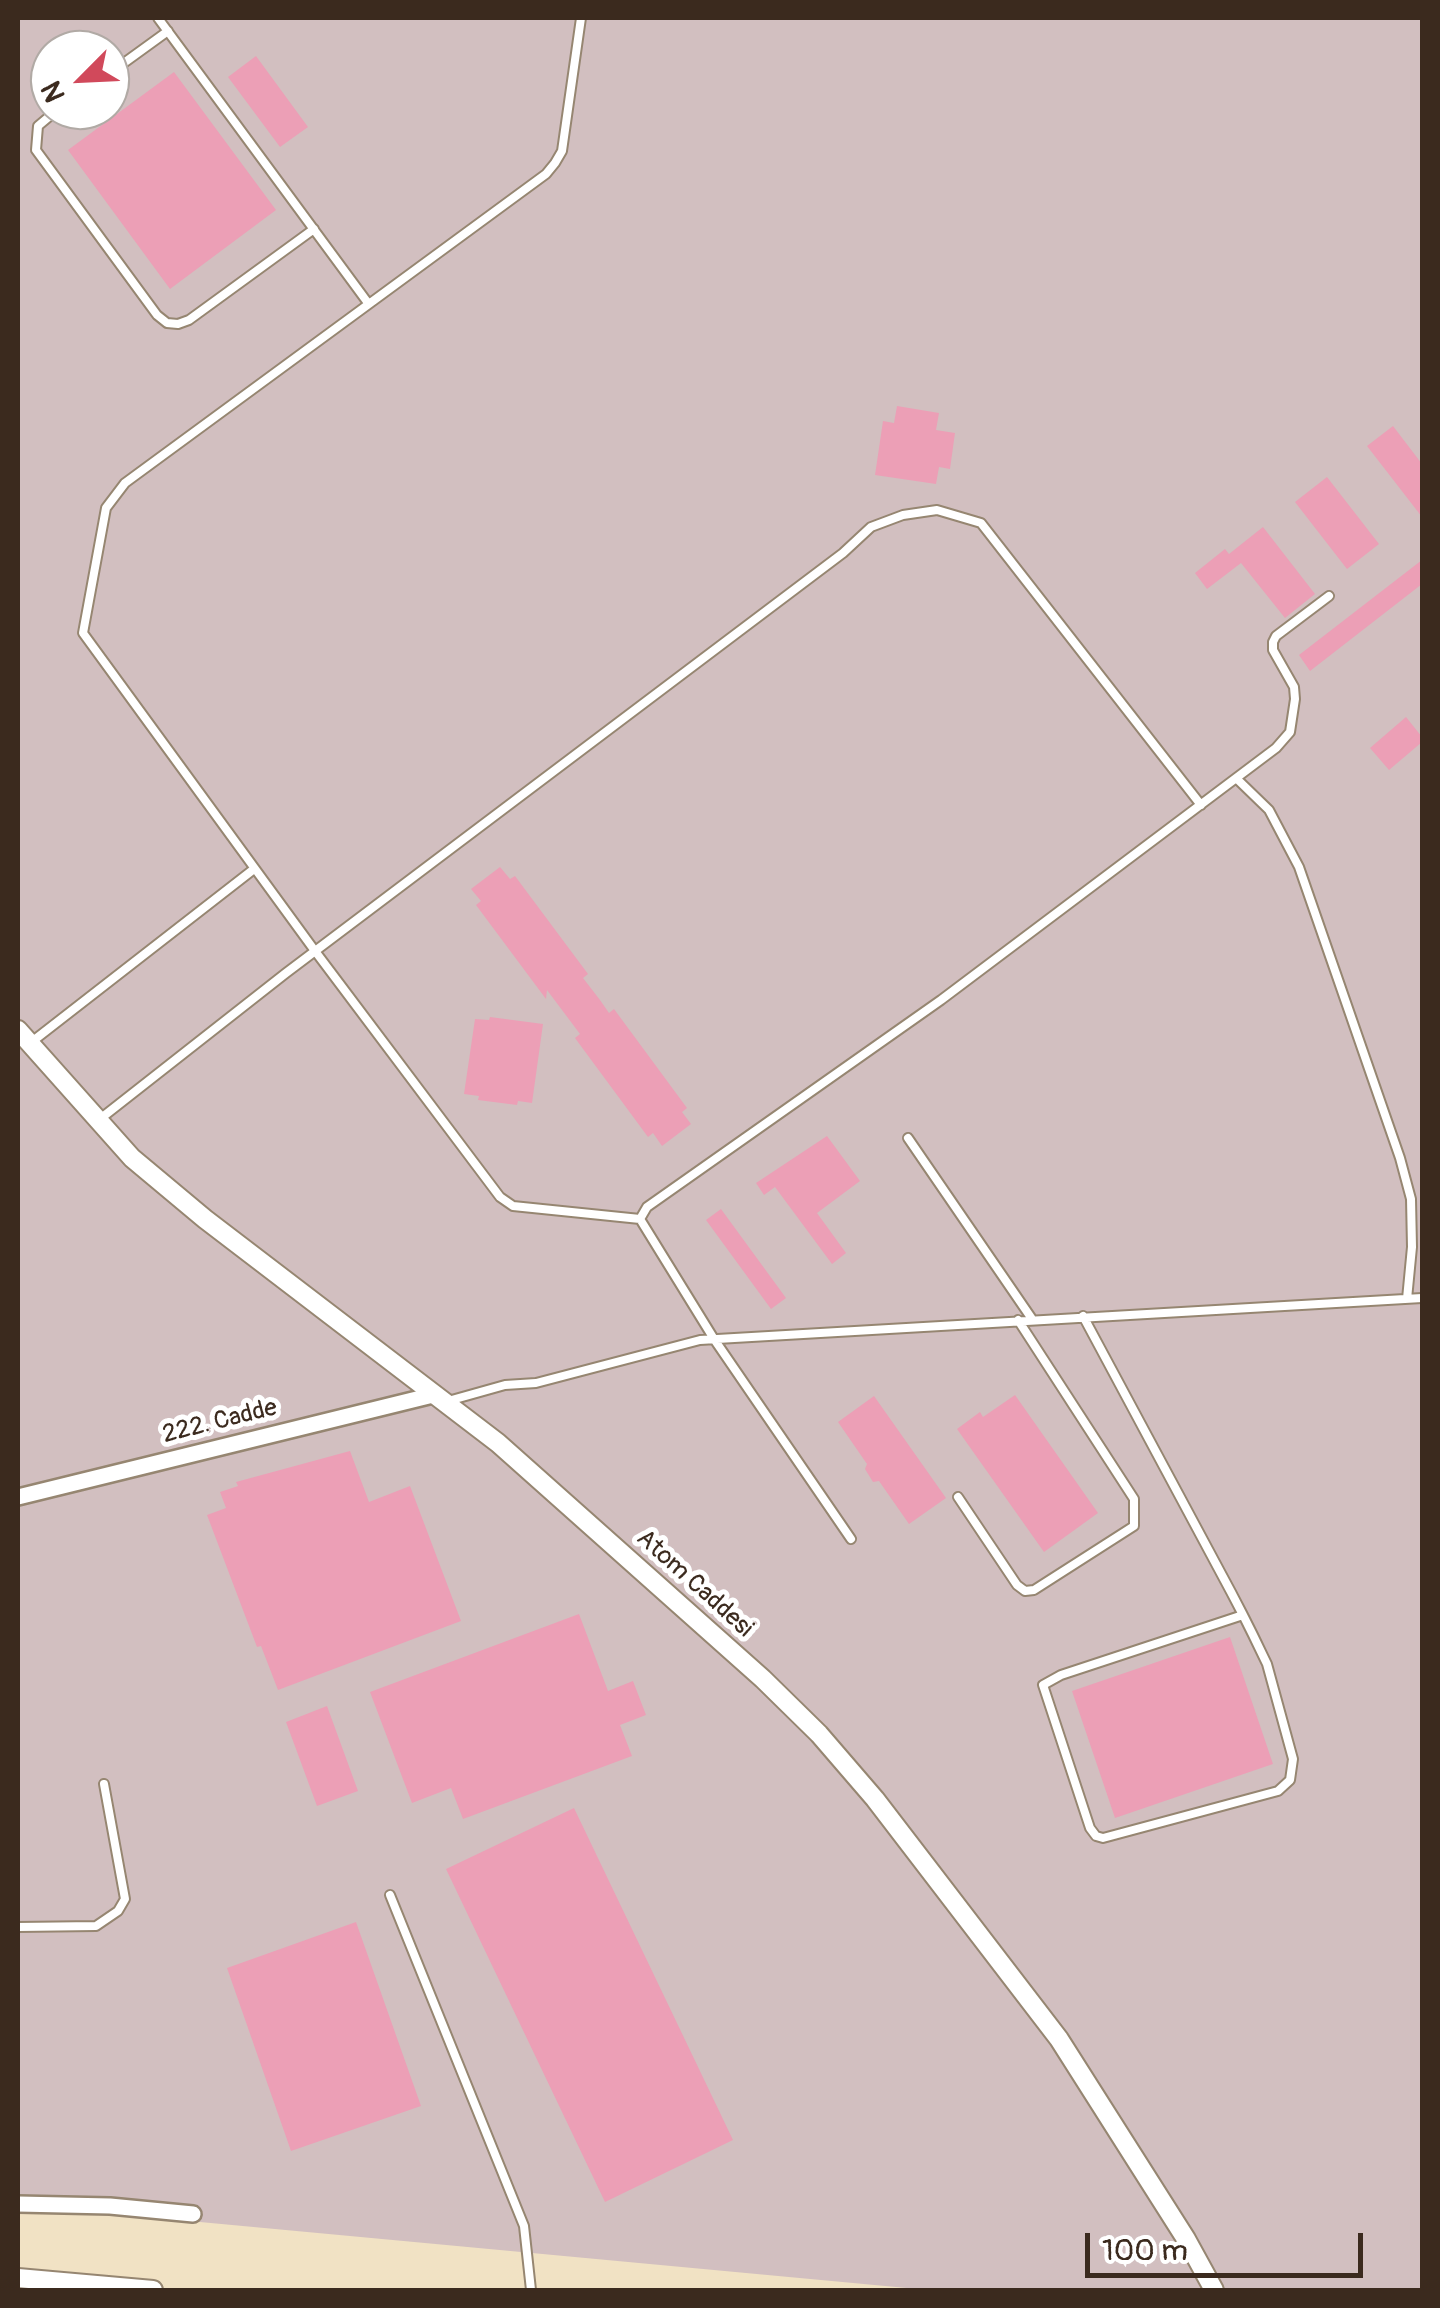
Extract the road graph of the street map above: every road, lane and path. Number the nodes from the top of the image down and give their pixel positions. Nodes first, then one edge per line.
1 (158, 18) edge
2 (581, 18) edge
3 (168, 31) junction
4 (130, 58) edge
5 (37, 130) edge
6 (314, 229) junction
7 (368, 303) junction
8 (1330, 596) dead end
9 (1236, 778) junction
10 (1202, 806) junction
11 (254, 868) junction
12 (314, 951) junction
13 (23, 1037) edge
14 (97, 1122) junction
15 (908, 1138) dead end
16 (640, 1220) junction
17 (1422, 1298) edge
18 (1407, 1299) junction
19 (1083, 1316) junction
20 (1032, 1319) junction
21 (1018, 1320) junction
22 (714, 1339) junction
23 (439, 1399) junction
24 (18, 1497) edge
25 (958, 1497) dead end
26 (851, 1539) dead end
27 (1243, 1615) junction
28 (104, 1784) dead end
29 (390, 1895) dead end
30 (18, 1927) edge
31 (18, 2204) edge
32 (193, 2214) dead end
33 (18, 2278) edge
34 (154, 2290) edge
35 (531, 2290) edge
36 (1214, 2290) edge

1 - 3 lane
2 - 7 lane
3 - 4 lane
3 - 6 lane
5 - 6 lane
6 - 7 lane
7 - 11 lane
8 - 9 lane
9 - 10 lane
9 - 18 lane
10 - 12 lane
10 - 16 lane
11 - 12 lane
11 - 13 lane
12 - 14 lane
12 - 16 lane
13 - 14 street, Atom Caddesi
14 - 23 street, Atom Caddesi
15 - 20 lane
16 - 22 lane
17 - 18 lane
18 - 19 lane
19 - 20 lane
19 - 27 lane
20 - 21 lane
21 - 22 lane
21 - 25 lane
22 - 23 lane
22 - 26 lane
23 - 24 street, 222. Cadde
23 - 36 street, Atom Caddesi
27 - 27 lane
28 - 30 lane
29 - 35 lane
31 - 32 street
33 - 34 street

